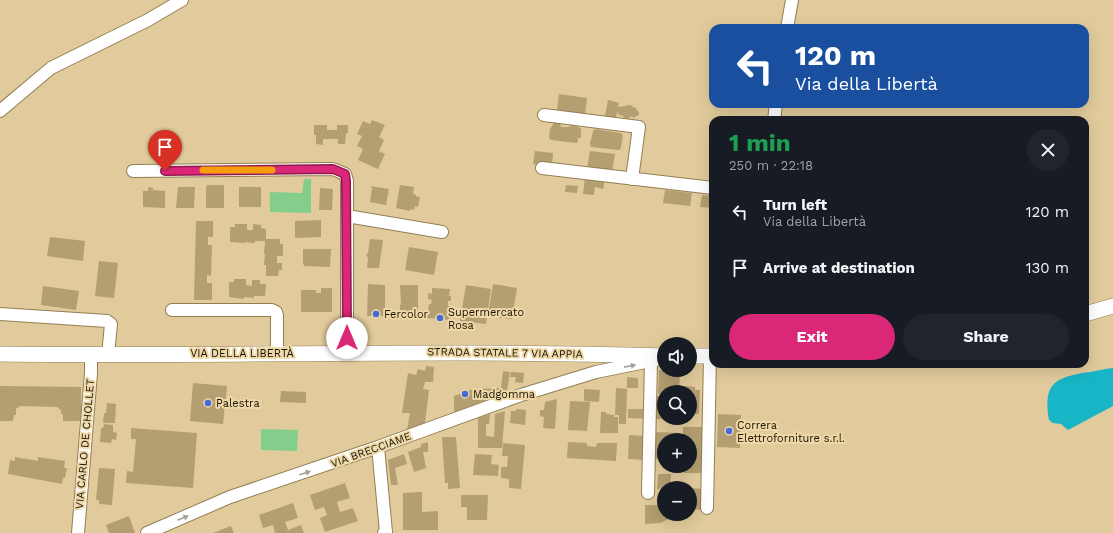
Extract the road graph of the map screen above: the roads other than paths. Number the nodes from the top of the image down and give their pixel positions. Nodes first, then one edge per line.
1 (182, 0) edge
2 (792, 0) edge
3 (788, 24) edge
4 (0, 111) edge
5 (544, 115) dead end
6 (542, 168) dead end
7 (133, 171) dead end
8 (632, 178) junction
9 (709, 188) edge
10 (347, 216) junction
11 (442, 232) dead end
12 (1113, 306) edge
13 (172, 310) dead end
14 (1089, 313) edge
15 (0, 314) edge
16 (277, 353) junction
17 (347, 353) junction
18 (0, 354) edge
19 (595, 354) junction
20 (91, 355) junction
21 (108, 355) junction
22 (697, 356) edge
23 (709, 356) edge
24 (657, 359) edge
25 (657, 360) edge
26 (711, 368) edge
27 (596, 372) junction
28 (658, 377) edge
29 (378, 447) junction
30 (648, 493) dead end
31 (707, 508) dead end
32 (78, 533) edge
33 (147, 533) edge
34 (385, 533) edge

1 - 4 street
2 - 3 street
5 - 8 street
6 - 8 street
7 - 10 street
8 - 9 street
10 - 11 street
10 - 17 street
12 - 14 main road
13 - 16 street
15 - 21 street
16 - 17 main road, VIA DELLA LIBERTÀ
16 - 21 main road, VIA DELLA LIBERTÀ
17 - 19 main road, STRADA STATALE 7 VIA APPIA
18 - 20 main road, VIA DELLA LIBERTÀ
19 - 24 main road, STRADA STATALE 7 VIA APPIA
19 - 27 street
20 - 21 main road, VIA DELLA LIBERTÀ
20 - 32 street, VIA CARLO DE CHOLLET
22 - 23 main road
27 -> 25 street, VIA BRECCIAME
26 - 31 street
27 - 29 street, VIA BRECCIAME
28 - 30 street
33 -> 29 street, VIA BRECCIAME
29 - 34 street

